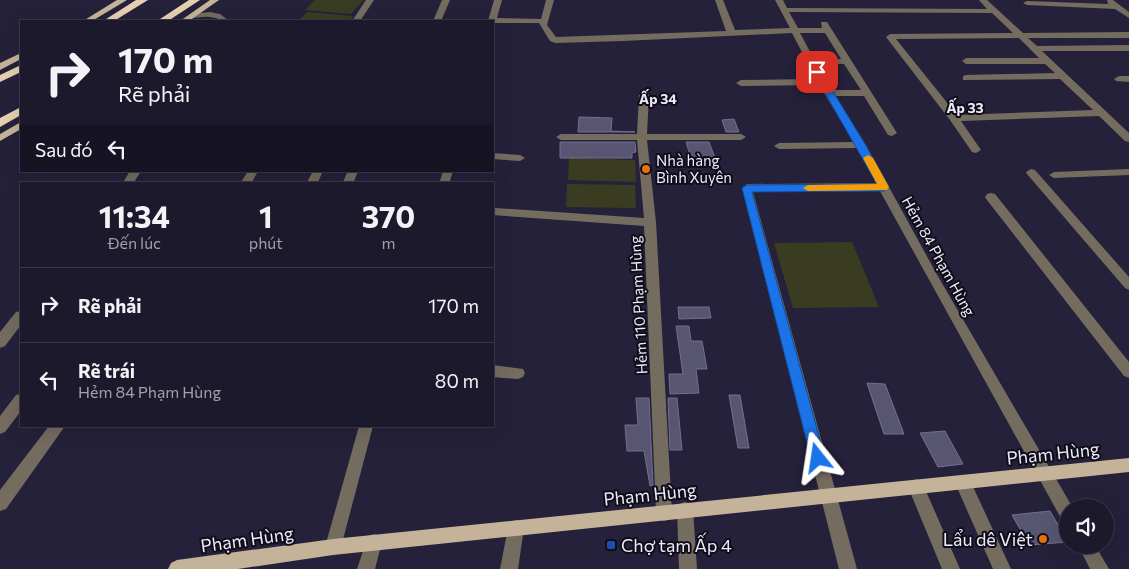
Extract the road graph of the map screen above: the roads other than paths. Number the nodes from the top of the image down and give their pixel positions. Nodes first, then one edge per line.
1 (123, 0) edge
2 (143, 0) edge
3 (195, 0) edge
4 (215, 0) edge
5 (370, 0) edge
6 (446, 0) edge
7 (498, 0) edge
8 (550, 0) edge
9 (719, 0) edge
10 (983, 0) edge
11 (1108, 0) edge
12 (1028, 3) dead end
13 (782, 5) edge
14 (1117, 6) junction
15 (994, 11) junction
16 (192, 16) junction
17 (1129, 16) edge
18 (89, 20) edge
19 (110, 20) edge
20 (164, 20) edge
21 (186, 20) edge
22 (224, 20) edge
23 (357, 20) edge
24 (437, 20) edge
25 (492, 20) edge
26 (494, 21) edge
27 (544, 22) junction
28 (793, 30) junction
29 (731, 32) junction
30 (1129, 35) edge
31 (1019, 36) junction
32 (1129, 48) edge
33 (1034, 49) junction
34 (20, 57) edge
35 (846, 61) junction
36 (966, 61) dead end
37 (1046, 61) junction
38 (812, 62) junction
39 (0, 67) edge
40 (20, 69) edge
41 (1062, 76) junction
42 (966, 78) dead end
43 (0, 79) edge
44 (741, 83) dead end
45 (826, 88) junction
46 (866, 93) junction
47 (644, 95) dead end
48 (20, 111) edge
49 (1101, 113) junction
50 (954, 118) junction
51 (0, 123) edge
52 (20, 126) edge
53 (892, 133) dead end
54 (561, 137) dead end
55 (642, 137) junction
56 (741, 137) dead end
57 (0, 138) edge
58 (1129, 139) edge
59 (861, 144) junction
60 (779, 146) dead end
61 (976, 150) dead end
62 (494, 156) edge
63 (520, 158) dead end
64 (1031, 172) dead end
65 (1129, 172) edge
66 (1054, 175) dead end
67 (884, 187) junction
68 (991, 196) dead end
69 (495, 212) dead end
70 (650, 222) junction
71 (1129, 285) edge
72 (20, 317) edge
73 (3, 336) edge
74 (494, 371) edge
75 (1129, 372) edge
76 (518, 373) dead end
77 (20, 401) edge
78 (0, 427) edge
79 (57, 427) edge
80 (366, 427) edge
81 (1129, 465) edge
82 (1044, 474) junction
83 (963, 483) junction
84 (916, 487) junction
85 (828, 496) junction
86 (1059, 499) edge
87 (0, 503) edge
88 (685, 510) junction
89 (664, 513) junction
90 (516, 528) junction
91 (374, 542) junction
92 (332, 546) junction
93 (1091, 554) edge
94 (176, 569) edge
95 (366, 569) edge
96 (509, 569) edge
97 (688, 569) edge
98 (848, 569) edge
99 (951, 569) edge
100 (1002, 569) edge
101 (1100, 569) edge

1 - 18 main road
2 - 19 highway
3 - 20 highway
4 - 16 main road
5 - 23 street
6 - 24 street
7 - 25 street
8 - 27 street
9 - 29 street
10 - 15 street
11 - 14 street
12 - 14 street
13 - 15 street
13 - 28 street, Hẻm 84 Phạm Hùng
14 - 17 street
15 - 31 street
16 - 21 main road
16 - 22 street
26 - 27 street
27 - 29 street
28 - 29 street
28 - 35 street
28 - 38 street, Hẻm 84 Phạm Hùng
30 - 31 street
31 - 33 street
31 - 50 street
32 - 33 street
33 - 37 street
34 - 39 main road
35 - 38 street
35 - 46 street
36 - 37 street
37 - 41 street
38 - 45 street, Hẻm 84 Phạm Hùng
40 - 43 highway
41 - 42 street
41 - 49 street
44 - 45 street
45 - 46 street
45 - 59 street, Hẻm 84 Phạm Hùng
46 - 53 street
47 - 55 street, Hẻm 110 Phạm Hùng
48 - 51 highway
49 - 50 street
49 - 58 street
50 - 61 street
52 - 57 main road
54 - 55 street
55 - 56 street
55 - 70 street, Hẻm 110 Phạm Hùng
59 - 60 street
59 - 67 street, Hẻm 84 Phạm Hùng
62 - 63 street
64 - 71 street
65 - 66 street
67 - 82 street, Hẻm 84 Phạm Hùng
67 - 85 street
68 - 75 street
69 - 70 street
70 - 89 street, Hẻm 110 Phạm Hùng
72 - 73 street
74 - 76 street
77 - 78 street
79 - 87 street
80 - 92 street
81 - 82 main road, Phạm Hùng
82 - 83 main road, Phạm Hùng
82 - 86 street, Hẻm 84 Phạm Hùng
83 - 84 main road, Phạm Hùng
83 - 100 street
84 - 85 main road, Phạm Hùng
84 - 99 street
85 - 88 main road, Phạm Hùng
85 - 98 street
88 - 89 main road, Phạm Hùng
88 - 97 street
89 - 90 main road, Phạm Hùng
90 - 91 main road, Phạm Hùng
90 - 96 street
91 - 92 main road, Phạm Hùng
91 - 95 street
92 - 94 main road, Phạm Hùng
93 - 101 street

